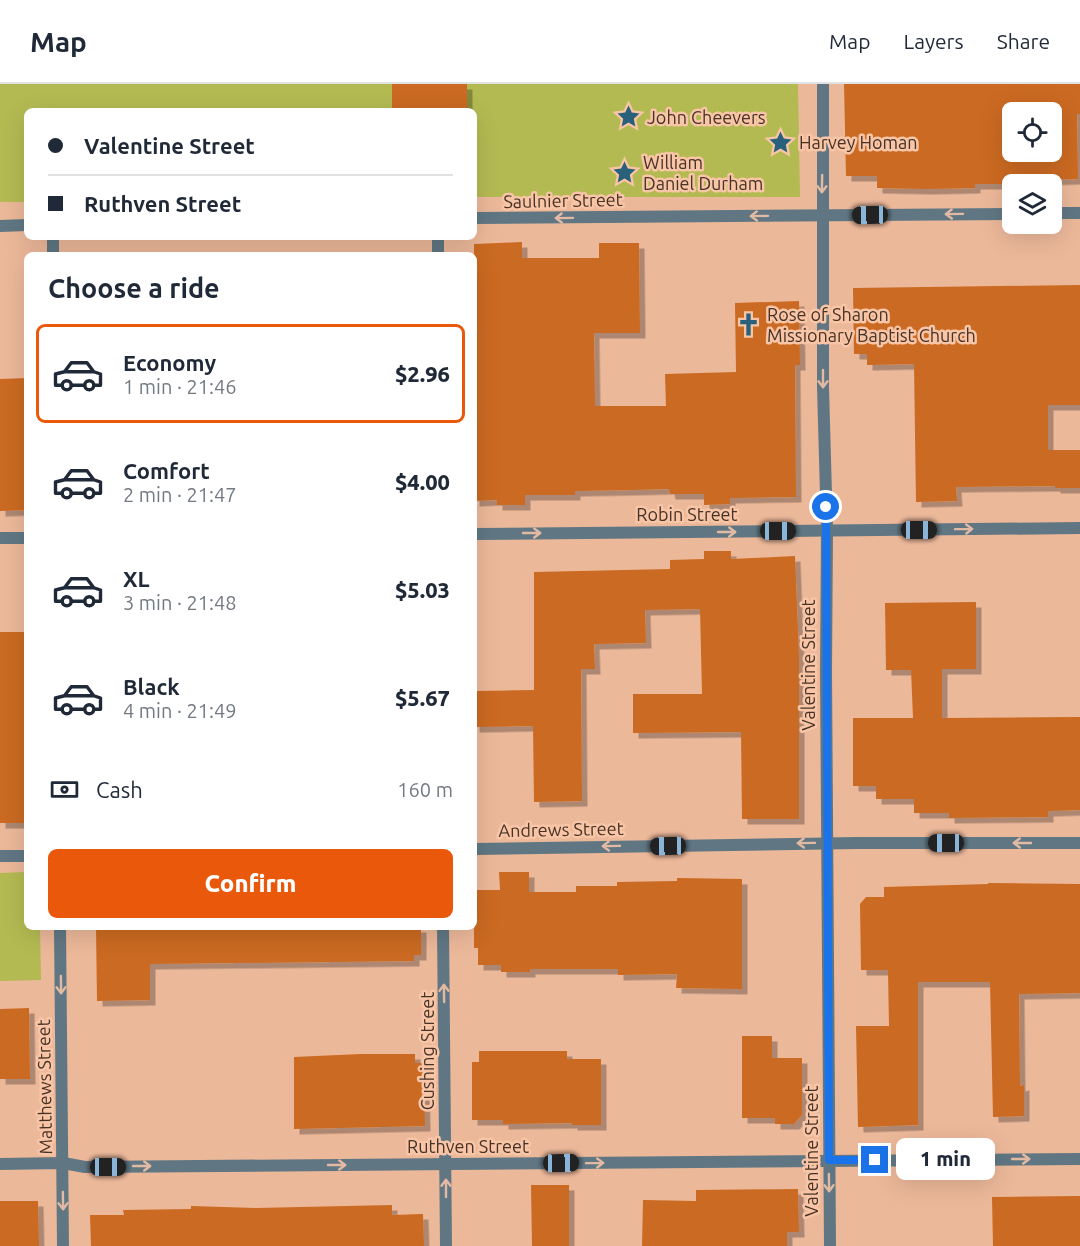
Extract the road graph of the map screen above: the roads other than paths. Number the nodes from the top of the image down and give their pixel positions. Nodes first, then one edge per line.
1 (823, 84) edge
2 (1062, 213) edge
3 (1080, 213) edge
4 (1002, 214) edge
5 (822, 215) junction
6 (477, 219) edge
7 (24, 225) edge
8 (0, 226) edge
9 (1080, 528) edge
10 (827, 531) junction
11 (477, 534) edge
12 (0, 538) edge
13 (24, 538) edge
14 (827, 843) junction
15 (1080, 843) edge
16 (477, 849) edge
17 (0, 856) edge
18 (24, 856) edge
19 (60, 930) edge
20 (444, 930) edge
21 (1080, 1159) edge
22 (829, 1160) junction
23 (63, 1163) junction
24 (0, 1164) edge
25 (446, 1164) junction
26 (63, 1246) edge
27 (446, 1246) edge
28 (830, 1246) edge

1 -> 5 street, Valentine Street
2 - 3 street
4 -> 5 street, Saulnier Street
5 -> 6 street, Saulnier Street
5 -> 10 street, Valentine Street
7 - 8 street
10 -> 9 street, Robin Street
11 -> 10 street, Robin Street
10 - 14 street, Valentine Street
12 - 13 street
15 -> 14 street, Andrews Street
14 -> 16 street, Andrews Street
14 - 22 street, Valentine Street
17 - 18 street
19 -> 23 street, Matthews Street
25 -> 20 street, Cushing Street
22 -> 21 street, Ruthven Street
25 -> 22 street, Ruthven Street
22 -> 28 street, Valentine Street
23 - 24 street, Ruthven Street
23 -> 25 street, Ruthven Street
23 -> 26 street, Matthews Street
27 -> 25 street, Cushing Street

